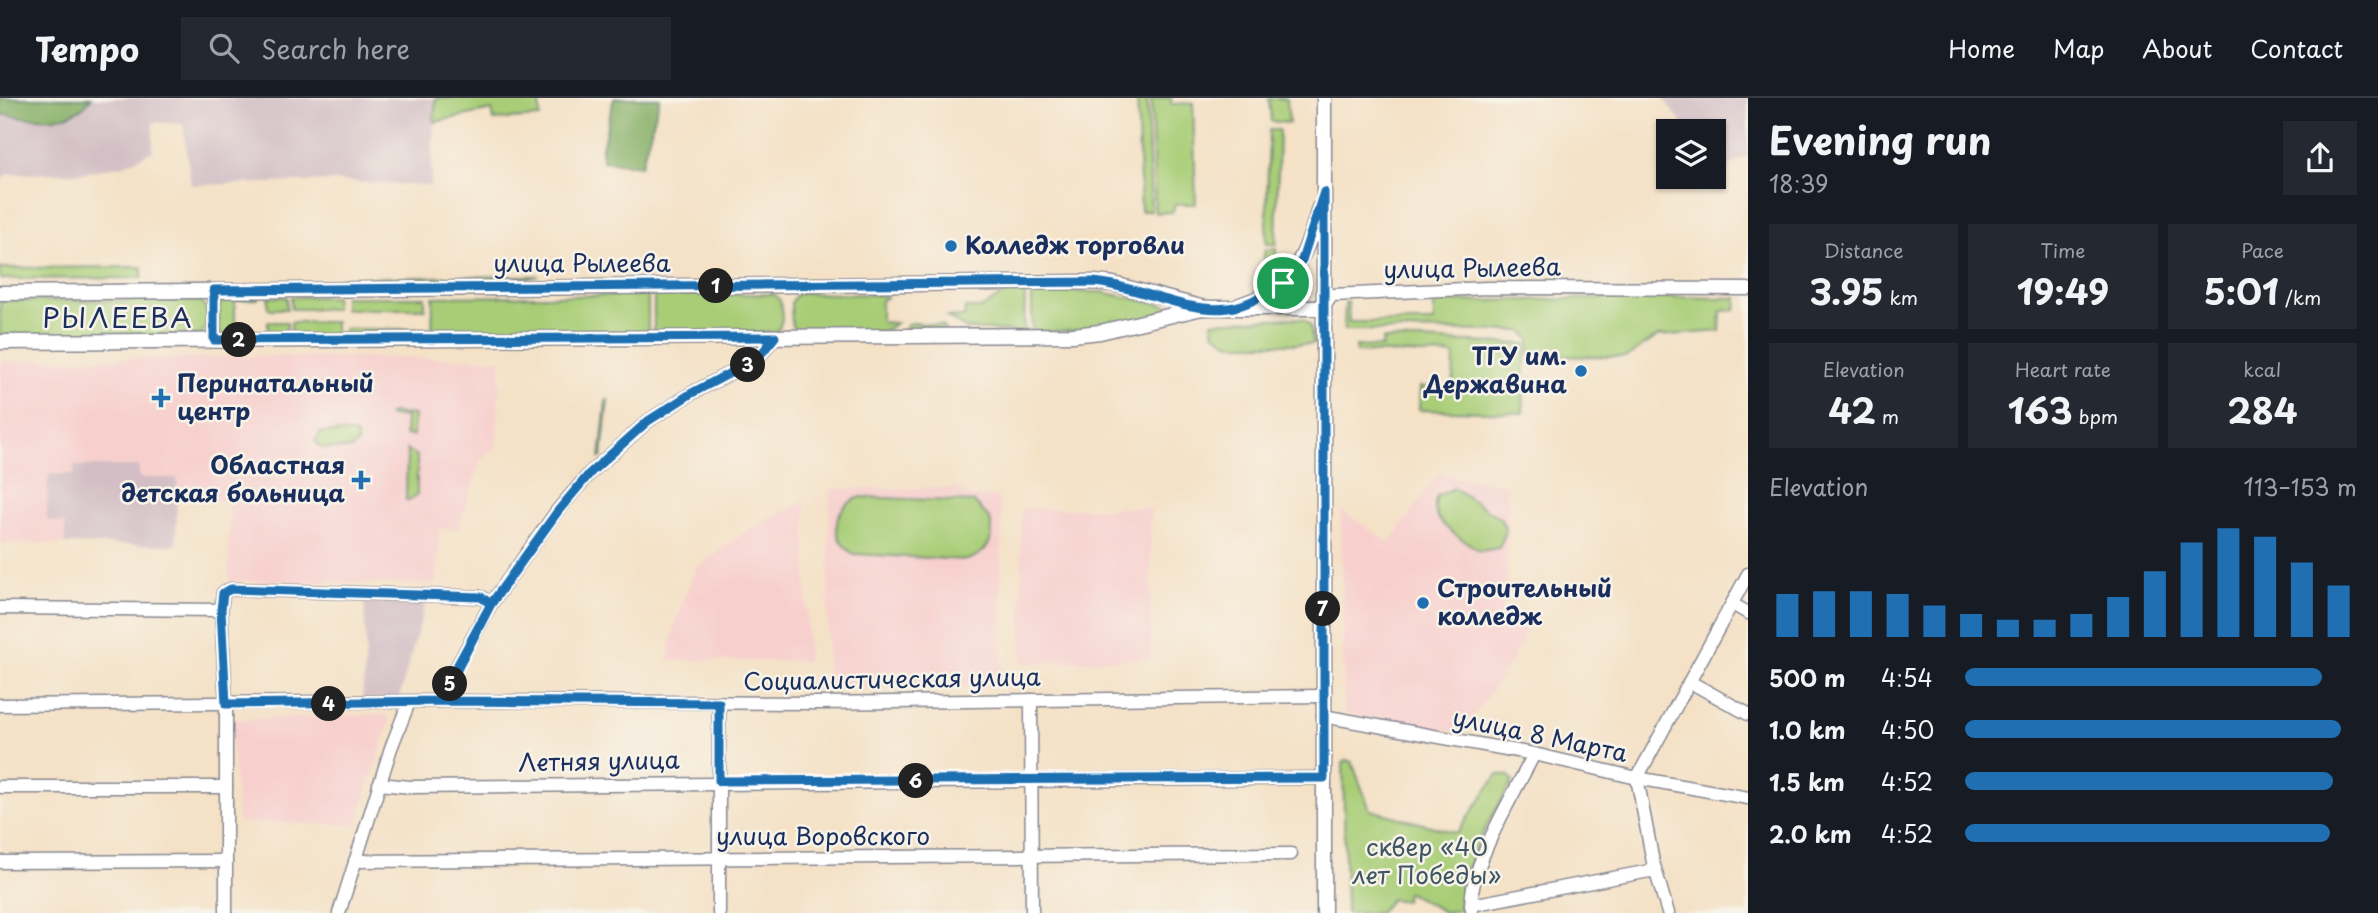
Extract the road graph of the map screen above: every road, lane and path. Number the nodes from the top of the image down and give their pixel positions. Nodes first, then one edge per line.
1 (1324, 98) edge
2 (1324, 192) junction
3 (1748, 289) edge
4 (214, 290) junction
5 (0, 293) edge
6 (1204, 307) junction
7 (1228, 308) junction
8 (1324, 308) junction
9 (775, 337) junction
10 (214, 340) junction
11 (0, 342) edge
12 (1748, 574) edge
13 (491, 604) junction
14 (1732, 604) junction
15 (0, 608) edge
16 (221, 610) junction
17 (1748, 613) edge
18 (1689, 682) junction
19 (1323, 696) junction
20 (1031, 700) junction
21 (438, 701) junction
22 (409, 702) junction
23 (719, 703) junction
24 (226, 704) junction
25 (0, 705) edge
26 (1748, 714) edge
27 (1323, 716) junction
28 (1534, 754) junction
29 (1324, 778) junction
30 (1637, 778) junction
31 (1031, 780) junction
32 (719, 781) junction
33 (379, 784) junction
34 (226, 787) junction
35 (0, 788) edge
36 (1748, 798) edge
37 (1291, 854) dead end
38 (1032, 857) junction
39 (719, 859) junction
40 (226, 860) junction
41 (355, 861) junction
42 (0, 862) edge
43 (1655, 870) junction
44 (1472, 909) edge
45 (226, 913) edge
46 (339, 913) edge
47 (719, 913) edge
48 (1032, 913) edge
49 (1324, 913) edge
50 (1668, 913) edge

1 - 2 main road
2 - 7 main road
2 - 8 main road
3 - 8 street, улица Рылеева
4 - 5 main road, улица Рылеева
4 - 6 main road, улица Рылеева
4 - 10 street
6 - 7 main road, улица Рылеева
6 - 9 main road, улица Рылеева
7 - 8 main road, улица Рылеева
8 - 19 main road
9 - 10 main road, улица Рылеева
9 - 13 street
10 - 11 main road, улица Рылеева
12 - 14 street
13 - 16 street
13 - 21 street
14 - 17 street
14 - 18 street
15 - 16 street
16 - 24 street
18 - 26 street
18 - 30 street
19 - 20 street, Социалистическая улица
19 - 27 main road
20 - 23 street, Социалистическая улица
20 - 31 street
21 - 22 street, Социалистическая улица
21 - 23 street, Социалистическая улица
22 - 24 street, Социалистическая улица
22 - 33 street
23 - 32 street
24 - 25 street, Социалистическая улица
24 - 34 street
27 - 28 street, улица 8 Марта
27 - 29 main road
28 - 30 street, улица 8 Марта
28 - 44 street
29 - 31 street, Летняя улица
29 - 49 main road
30 - 36 street, улица 8 Марта
30 - 43 street
31 - 32 street, Летняя улица
31 - 38 street
32 - 33 street, Летняя улица
32 - 39 street
33 - 41 street
34 - 35 street
34 - 40 street
37 - 38 street, улица Воровского
38 - 39 street, улица Воровского
38 - 48 street
39 - 41 street, улица Воровского
39 - 47 street
40 - 42 street
40 - 45 street
41 - 46 street
43 - 44 street
43 - 50 street

